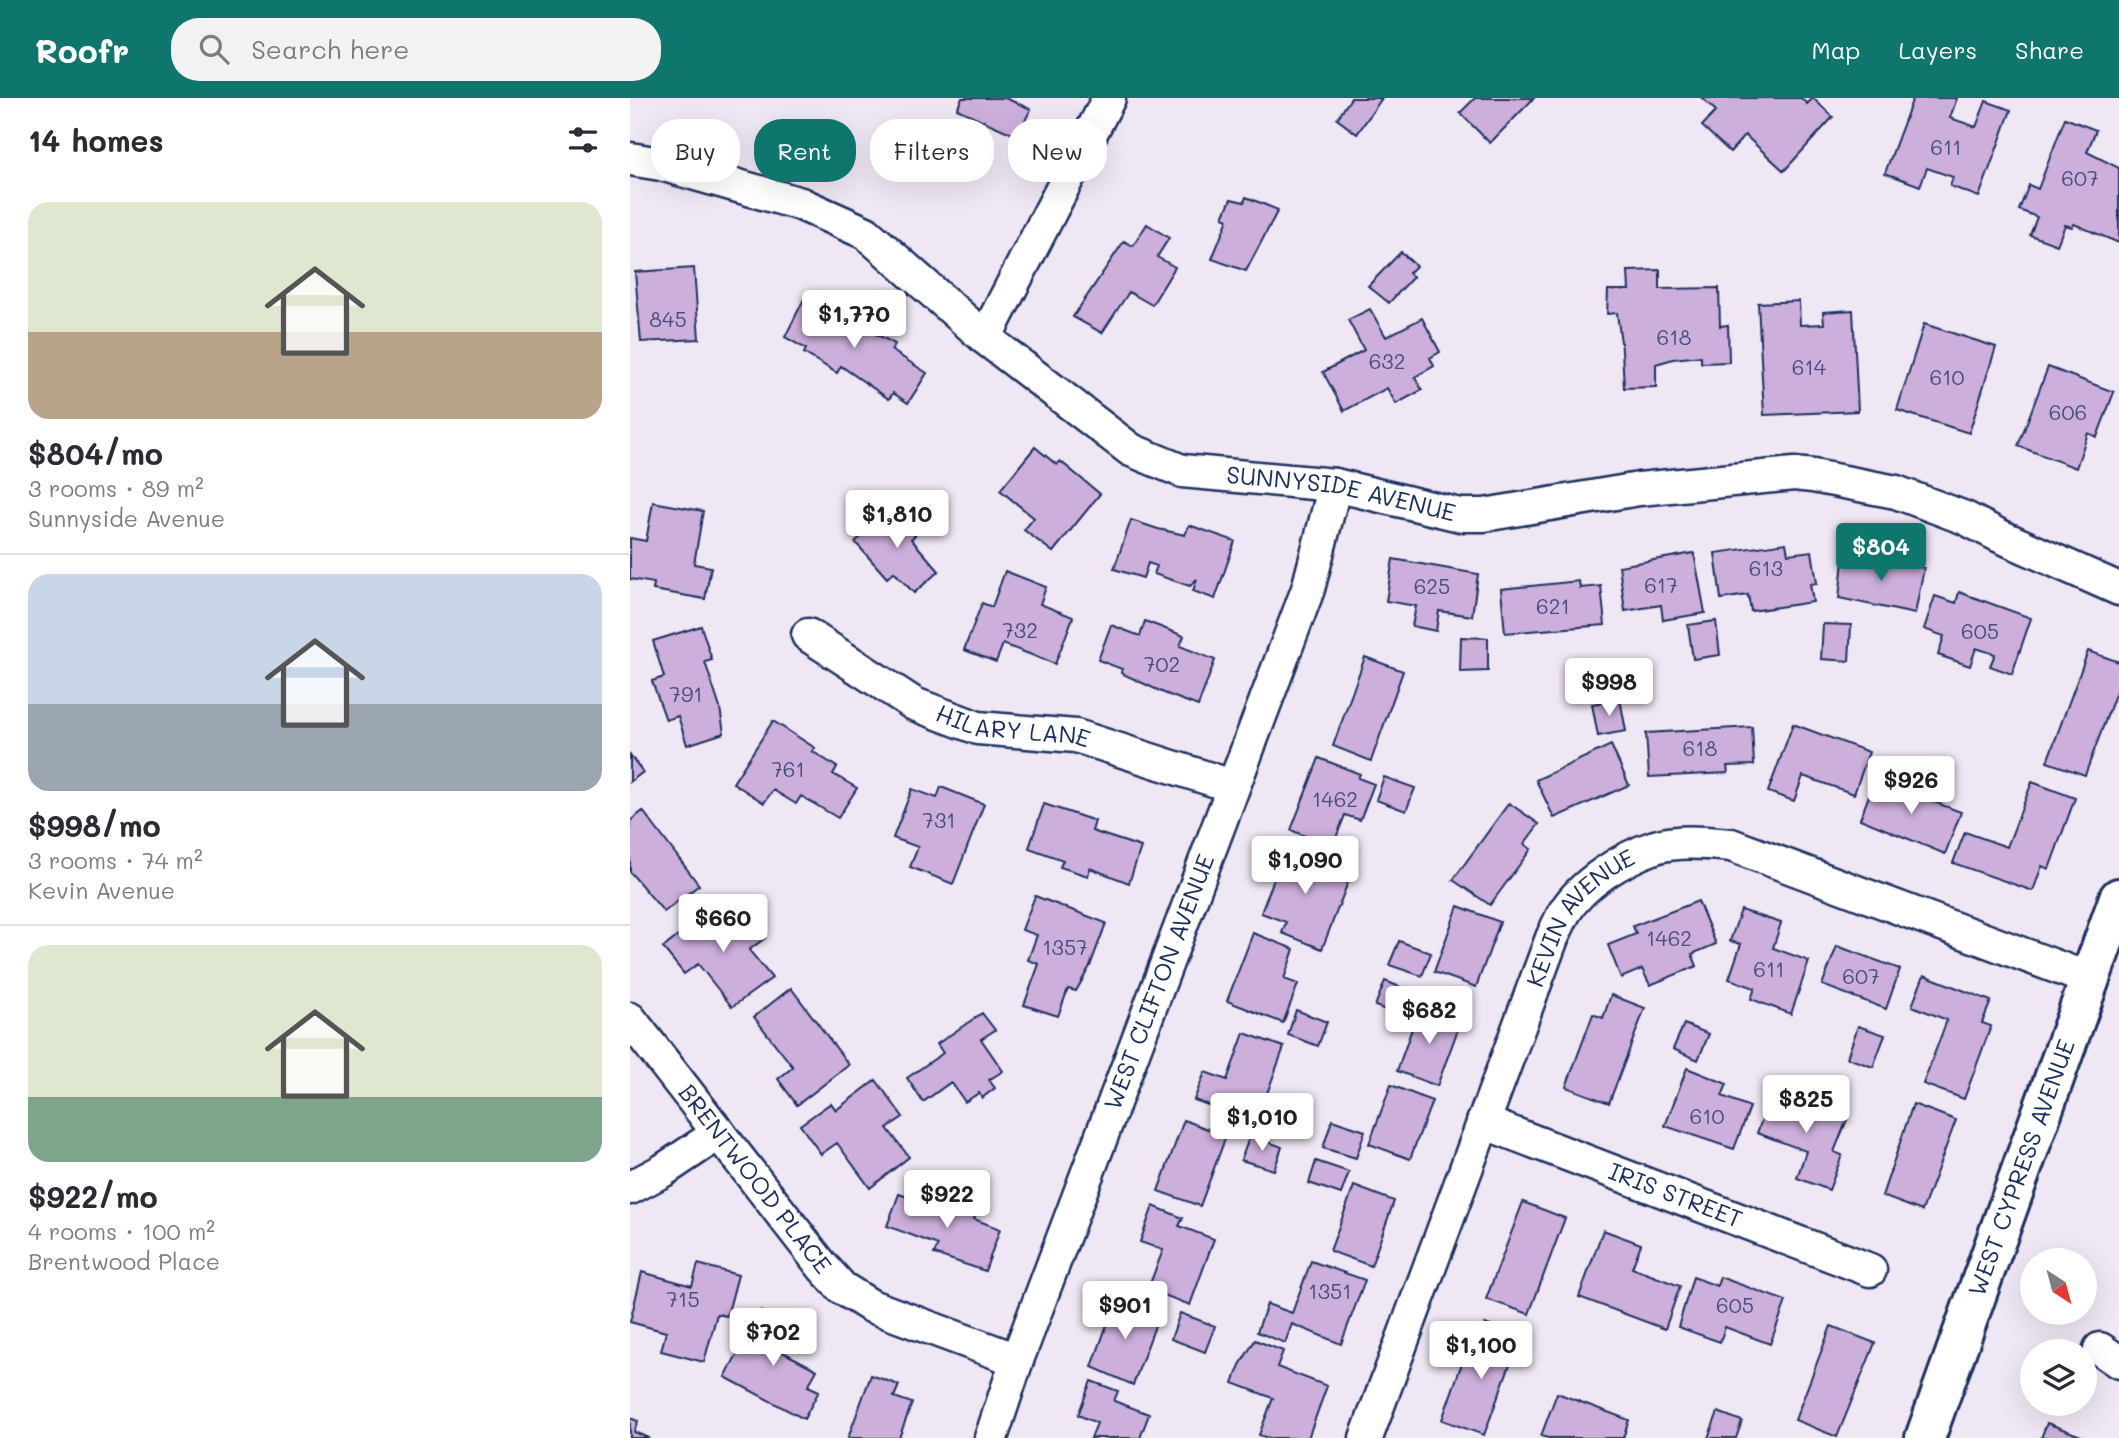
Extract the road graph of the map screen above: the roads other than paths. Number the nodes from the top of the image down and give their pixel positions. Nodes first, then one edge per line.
1 (1109, 98) edge
2 (630, 159) edge
3 (985, 338) junction
4 (1335, 485) junction
5 (2119, 589) edge
6 (808, 635) dead end
7 (1232, 786) junction
8 (2119, 898) edge
9 (2089, 979) junction
10 (630, 1019) edge
11 (1483, 1122) junction
12 (719, 1133) junction
13 (630, 1188) edge
14 (1870, 1270) dead end
15 (1017, 1360) junction
16 (991, 1438) edge
17 (1366, 1438) edge
18 (1925, 1438) edge

1 - 3 street
2 - 3 street, SUNNYSIDE AVENUE
3 - 4 street, SUNNYSIDE AVENUE
4 - 5 street, SUNNYSIDE AVENUE
4 - 7 street, WEST CLIFTON AVENUE
6 - 7 street, HILARY LANE
7 - 15 street, WEST CLIFTON AVENUE
8 - 9 main road, WEST CYPRESS AVENUE
9 - 11 street, KEVIN AVENUE
9 - 18 main road, WEST CYPRESS AVENUE
10 - 12 street, BRENTWOOD PLACE
11 - 14 street, IRIS STREET
11 - 17 street, KEVIN AVENUE
12 - 13 street
12 - 15 street, BRENTWOOD PLACE
15 - 16 street, WEST CLIFTON AVENUE

